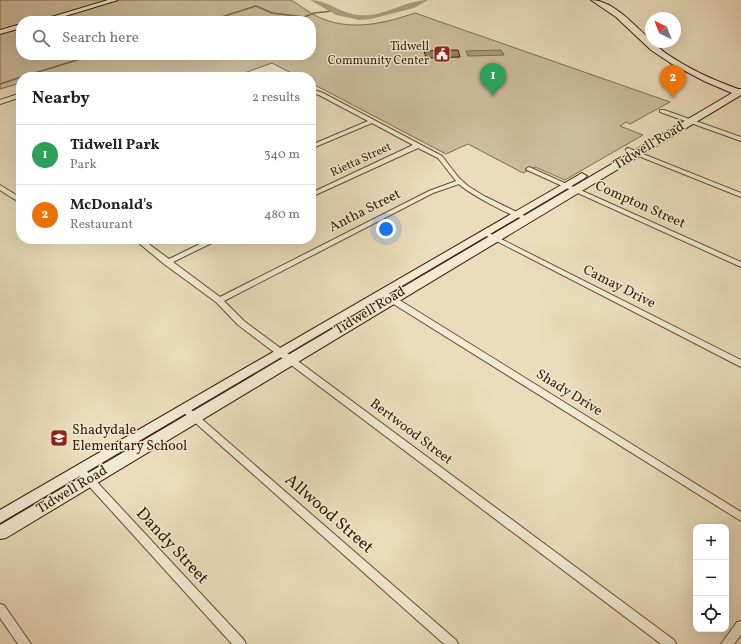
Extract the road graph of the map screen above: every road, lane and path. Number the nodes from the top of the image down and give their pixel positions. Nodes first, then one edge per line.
1 (115, 0) edge
2 (594, 0) edge
3 (604, 0) edge
4 (621, 9) junction
5 (612, 10) junction
6 (59, 16) edge
7 (16, 27) edge
8 (645, 30) edge
9 (0, 32) edge
10 (638, 33) junction
11 (645, 34) edge
12 (666, 48) edge
13 (739, 89) edge
14 (316, 92) edge
15 (16, 97) edge
16 (16, 102) edge
17 (0, 104) edge
18 (662, 111) dead end
19 (686, 119) junction
20 (373, 121) junction
21 (741, 139) edge
22 (316, 145) edge
23 (419, 145) junction
24 (632, 152) junction
25 (529, 169) dead end
26 (460, 182) junction
27 (0, 188) edge
28 (570, 188) junction
29 (316, 193) edge
30 (741, 195) edge
31 (16, 198) edge
32 (522, 216) junction
33 (490, 235) junction
34 (144, 244) edge
35 (205, 244) edge
36 (167, 262) junction
37 (741, 264) edge
38 (386, 296) junction
39 (219, 300) junction
40 (285, 356) junction
41 (741, 364) edge
42 (189, 413) junction
43 (84, 475) junction
44 (0, 517) edge
45 (741, 517) edge
46 (0, 532) edge
47 (0, 609) edge
48 (741, 626) edge
49 (25, 644) edge
50 (240, 644) edge
51 (452, 644) edge
52 (670, 644) edge
53 (727, 644) edge

1 - 6 main road
2 - 5 main road
3 - 4 main road
4 - 5 main road
4 - 8 main road
5 - 10 main road
7 - 9 main road
10 - 11 main road
10 - 13 main road
12 - 13 main road
13 - 19 main road, Tidwell Road
14 - 20 street
15 - 17 street
16 - 17 street
18 - 19 street
19 - 21 street
19 - 24 main road, Tidwell Road
20 - 22 street
20 - 23 street
23 - 26 street
23 - 29 street, Rietta Street
24 - 28 main road, Tidwell Road
24 - 30 street
25 - 28 street, Compton Street
26 - 32 street
26 - 39 street, Antha Street
27 - 31 street
28 - 32 main road, Tidwell Road
28 - 37 street, Compton Street
32 - 33 main road, Tidwell Road
33 - 38 main road, Tidwell Road
33 - 41 street, Camay Drive
34 - 36 street, Bertwood Street
35 - 36 street
36 - 39 street, Bertwood Street
38 - 40 main road, Tidwell Road
38 - 45 street, Shady Drive
39 - 40 street, Bertwood Street
40 - 42 main road, Tidwell Road
40 - 52 street, Bertwood Street
42 - 43 main road, Tidwell Road
42 - 51 street, Allwood Street
43 - 44 main road, Tidwell Road
43 - 46 main road, Tidwell Road
43 - 50 street, Dandy Street
47 - 49 street
48 - 53 street

